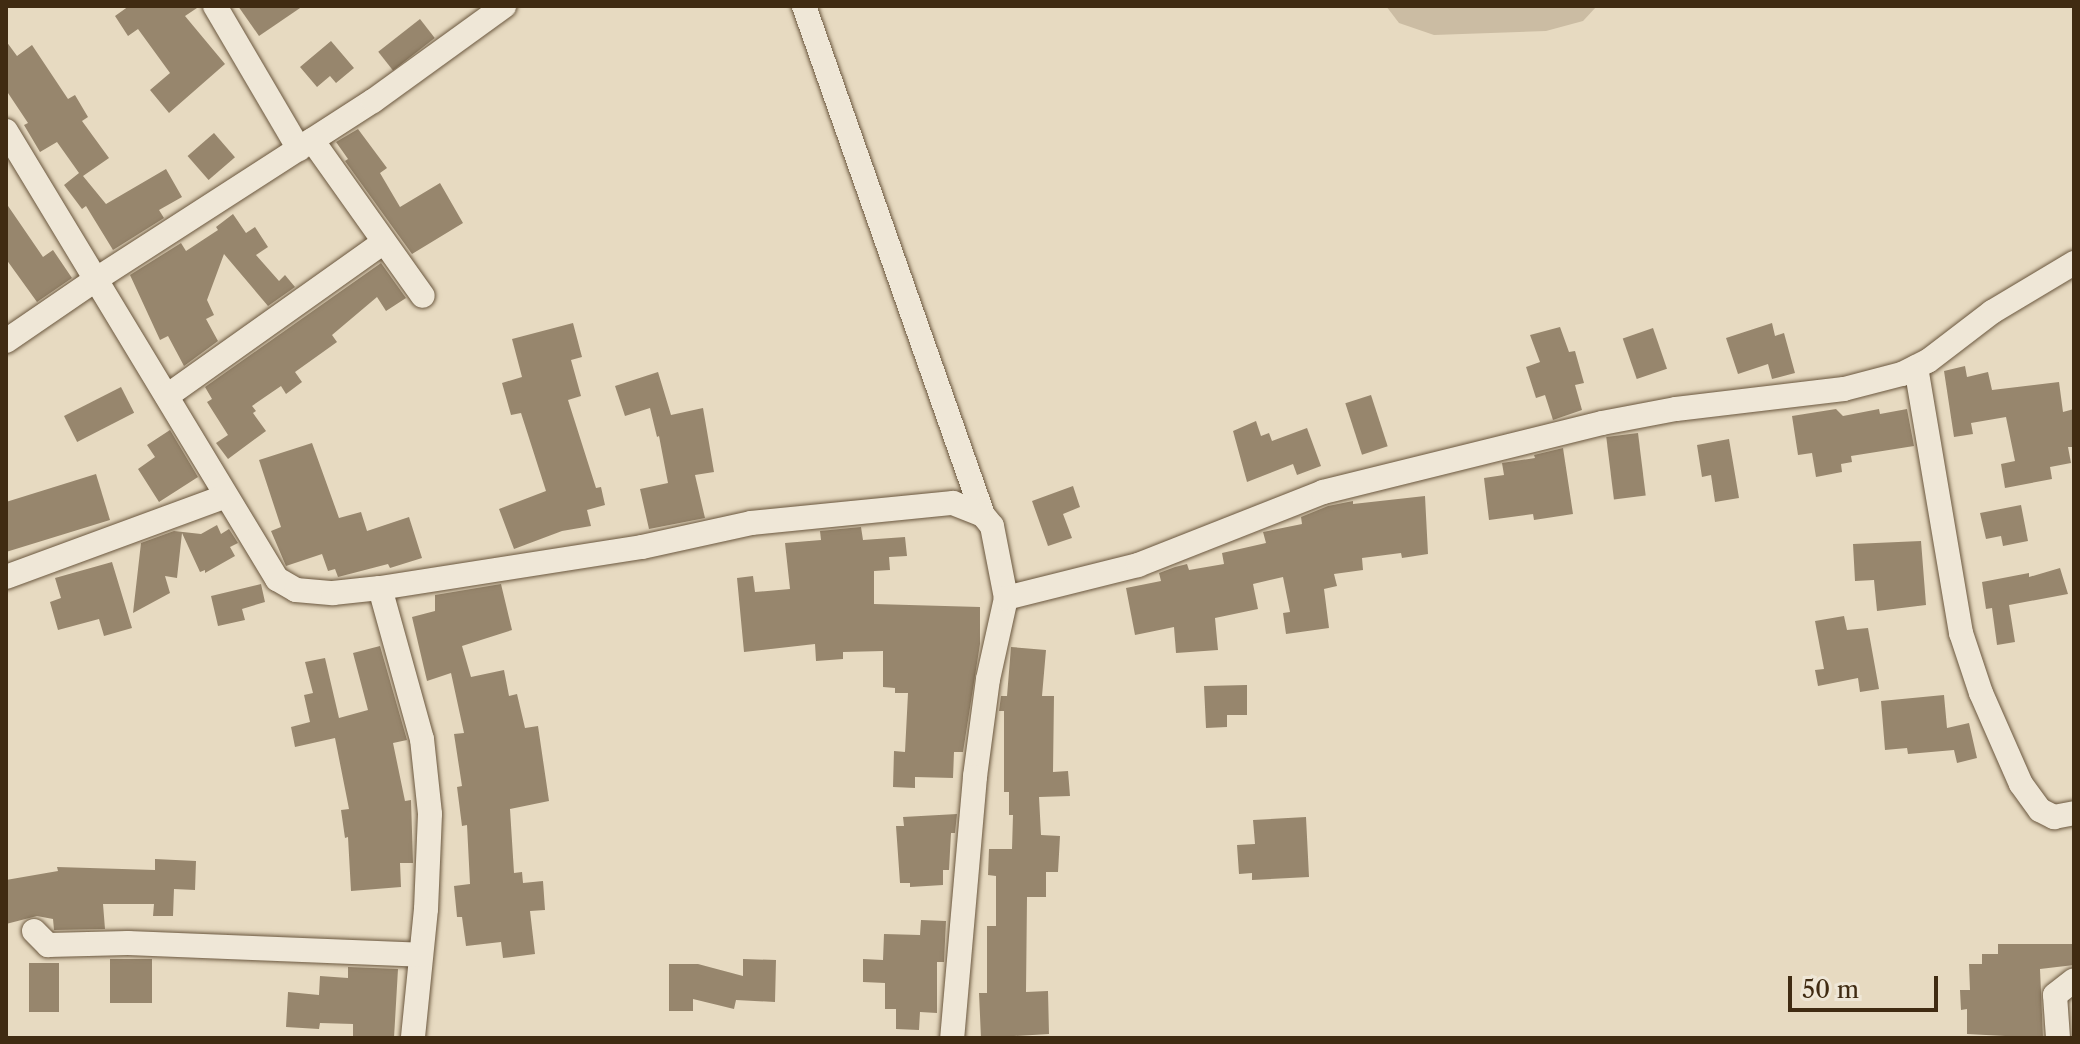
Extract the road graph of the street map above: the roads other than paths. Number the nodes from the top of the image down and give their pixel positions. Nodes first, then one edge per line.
1 (215, 6) edge
2 (504, 6) edge
3 (804, 6) edge
4 (6, 131) edge
5 (306, 144) junction
6 (384, 242) junction
7 (2074, 263) edge
8 (95, 280) junction
9 (423, 296) dead end
10 (6, 341) edge
11 (1916, 367) junction
12 (167, 396) junction
13 (226, 496) junction
14 (983, 515) junction
15 (6, 577) edge
16 (380, 588) junction
17 (1006, 598) junction
18 (2074, 813) edge
19 (34, 931) dead end
20 (421, 955) junction
21 (2074, 980) edge
22 (2063, 1032) edge
23 (413, 1038) edge
24 (952, 1038) edge

1 - 5 street
2 - 5 street
3 - 14 street
4 - 8 street
5 - 6 street
5 - 8 street
6 - 9 street
6 - 12 street
7 - 11 street
8 - 10 street
8 - 12 street
11 - 17 street
11 - 18 street
12 - 13 street
13 - 15 street
13 - 16 street
14 - 16 street
14 - 17 street
16 - 20 street
17 - 24 street
19 - 20 street
20 - 23 street
21 - 22 street

